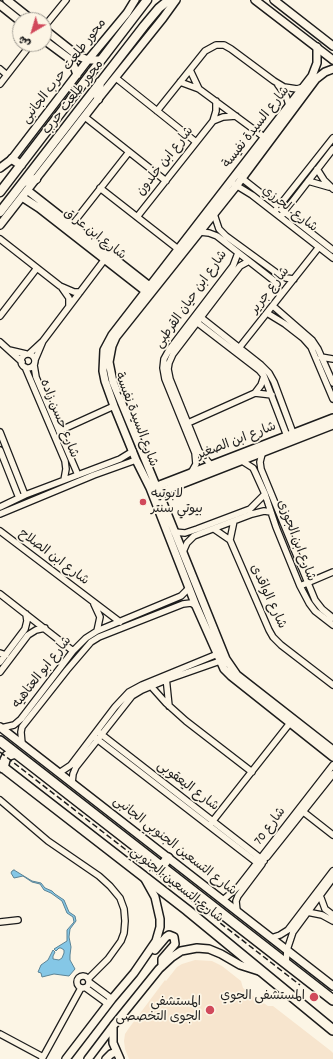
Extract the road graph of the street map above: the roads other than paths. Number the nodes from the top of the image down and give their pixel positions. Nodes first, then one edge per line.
1 (7, 0) edge
2 (66, 0) edge
3 (136, 0) edge
4 (147, 0) edge
5 (169, 0) edge
6 (176, 0) edge
7 (255, 0) edge
8 (274, 0) edge
9 (0, 5) edge
10 (22, 12) edge
11 (12, 15) edge
12 (52, 18) edge
13 (134, 18) junction
14 (144, 26) junction
15 (52, 35) edge
16 (52, 46) edge
17 (333, 46) edge
18 (317, 47) junction
19 (25, 52) edge
20 (88, 60) junction
21 (101, 60) junction
22 (333, 60) edge
23 (0, 69) edge
24 (333, 69) edge
25 (190, 70) junction
26 (7, 75) junction
27 (77, 75) junction
28 (116, 78) junction
29 (314, 78) junction
30 (274, 81) junction
31 (100, 82) junction
32 (180, 82) junction
33 (0, 84) edge
34 (304, 87) junction
35 (199, 88) junction
36 (98, 100) junction
37 (216, 101) junction
38 (289, 105) junction
39 (157, 111) junction
40 (236, 116) junction
41 (85, 117) junction
42 (213, 121) junction
43 (264, 137) junction
44 (333, 138) edge
45 (196, 142) junction
46 (332, 146) edge
47 (129, 152) junction
48 (12, 159) junction
49 (21, 165) junction
50 (0, 168) edge
51 (317, 169) junction
52 (239, 176) junction
53 (36, 179) junction
54 (166, 181) junction
55 (308, 181) junction
56 (24, 182) junction
57 (234, 184) junction
58 (100, 188) junction
59 (332, 188) edge
60 (27, 190) junction
61 (0, 192) edge
62 (22, 197) junction
63 (276, 210) junction
64 (0, 212) edge
65 (214, 214) junction
66 (282, 214) junction
67 (137, 217) junction
68 (0, 225) edge
69 (69, 228) junction
70 (200, 232) junction
71 (0, 239) edge
72 (319, 247) junction
73 (178, 249) junction
74 (333, 250) edge
75 (238, 253) junction
76 (333, 258) edge
77 (105, 259) junction
78 (249, 261) junction
79 (37, 268) junction
80 (294, 279) junction
81 (60, 286) junction
82 (150, 290) junction
83 (80, 292) junction
84 (280, 296) junction
85 (69, 306) junction
86 (273, 306) junction
87 (267, 313) junction
88 (0, 316) edge
89 (196, 318) junction
90 (43, 341) junction
91 (0, 342) edge
92 (239, 348) junction
93 (9, 350) junction
94 (28, 354) junction
95 (321, 357) junction
96 (333, 359) edge
97 (35, 362) junction
98 (23, 364) junction
99 (333, 368) edge
100 (329, 374) junction
101 (264, 376) junction
102 (333, 383) edge
103 (276, 386) junction
104 (271, 392) junction
105 (254, 393) junction
106 (333, 399) edge
107 (114, 406) junction
108 (333, 418) edge
109 (188, 423) junction
110 (333, 425) edge
111 (59, 431) junction
112 (0, 432) edge
113 (290, 435) junction
114 (133, 451) junction
115 (3, 452) edge
116 (197, 452) junction
117 (262, 454) junction
118 (136, 460) junction
119 (242, 461) junction
120 (211, 465) junction
121 (191, 473) junction
122 (78, 475) junction
123 (64, 480) junction
124 (155, 491) junction
125 (265, 494) junction
126 (25, 495) junction
127 (18, 498) junction
128 (0, 507) edge
129 (251, 512) junction
130 (271, 512) junction
131 (0, 514) edge
132 (234, 521) junction
133 (214, 529) junction
134 (0, 530) edge
135 (174, 532) junction
136 (198, 532) junction
137 (230, 540) junction
138 (182, 552) junction
139 (333, 572) edge
140 (308, 582) junction
141 (300, 586) junction
142 (189, 588) junction
143 (0, 594) edge
144 (93, 602) junction
145 (196, 606) junction
146 (26, 614) junction
147 (333, 618) edge
148 (120, 622) junction
149 (333, 626) edge
150 (45, 628) junction
151 (97, 632) junction
152 (73, 650) junction
153 (3, 654) edge
154 (221, 657) junction
155 (0, 662) edge
156 (0, 672) edge
157 (166, 678) junction
158 (149, 685) junction
159 (333, 685) edge
160 (169, 706) junction
161 (290, 723) junction
162 (0, 727) edge
163 (97, 735) junction
164 (0, 741) edge
165 (22, 744) junction
166 (333, 750) edge
167 (15, 753) junction
168 (333, 757) edge
169 (333, 765) edge
170 (2, 767) edge
171 (252, 772) junction
172 (59, 773) junction
173 (333, 774) edge
174 (72, 783) junction
175 (0, 800) edge
176 (301, 810) junction
177 (212, 823) junction
178 (333, 835) edge
179 (168, 858) junction
180 (261, 862) junction
181 (162, 866) junction
182 (333, 871) edge
183 (144, 877) junction
184 (333, 878) edge
185 (318, 894) junction
186 (223, 900) junction
187 (237, 911) junction
188 (307, 912) junction
189 (333, 916) edge
190 (18, 920) dead end
191 (0, 922) edge
192 (333, 922) edge
193 (271, 938) junction
194 (287, 950) junction
195 (147, 956) junction
196 (286, 964) junction
197 (162, 966) junction
198 (262, 972) junction
199 (86, 984) junction
200 (333, 986) edge
201 (333, 1000) edge
202 (110, 1001) junction
203 (113, 1026) junction
204 (333, 1030) edge
205 (0, 1034) edge
206 (116, 1052) junction
207 (43, 1058) edge
208 (66, 1059) edge
209 (88, 1059) edge
210 (106, 1059) edge
211 (120, 1059) edge

1 - 10 street
2 - 12 street
3 - 20 street, محور طلعت حرب الجانبى
4 - 13 main road, محور طلعت حرب
5 - 14 main road, محور طلعت حرب
6 - 28 street
7 - 18 street
8 - 17 street
9 - 11 street
13 - 14 main road
13 - 21 main road, محور طلعت حرب
14 - 31 main road, محور طلعت حرب
15 - 20 street
16 - 27 street
18 - 22 street
18 - 29 street, شارع السيدة نفيسة
19 - 26 street
20 - 21 street
20 - 27 street, محور طلعت حرب الجانبى
21 - 49 main road, محور طلعت حرب
23 - 26 street
24 - 29 street, شارع السيدة نفيسة
25 - 30 street
25 - 32 street
25 - 35 street
26 - 33 street
27 - 48 street, محور طلعت حرب الجانبى
28 - 36 street
28 - 39 street
29 - 34 street, شارع السيدة نفيسة
29 - 52 street, شارع السيدة نفيسة
30 - 34 street
30 - 38 street
31 - 36 main road
31 - 56 main road, محور طلعت حرب
32 - 35 street
32 - 39 street
34 - 38 street, شارع السيدة نفيسة
35 - 37 street
36 - 41 street
37 - 40 street
37 - 42 street
38 - 43 street, شارع السيدة نفيسة
39 - 45 street
40 - 42 street
40 - 43 street
41 - 47 street
41 - 53 street
42 - 45 street, شارع ابن خلدون
43 - 52 street, شارع السيدة نفيسة
44 - 46 street
45 - 54 street, شارع ابن خلدون
46 - 51 street
46 - 63 street
47 - 54 street
47 - 58 street
48 - 49 main road
48 - 50 street, محور طلعت حرب الجانبى
49 - 61 main road, محور طلعت حرب
51 - 55 street
51 - 59 street
52 - 57 street, شارع السيدة نفيسة
52 - 63 street, شارع الجرزي
53 - 56 main road
53 - 60 street
54 - 67 street, شارع ابن خلدون
55 - 59 street
55 - 66 street
56 - 64 main road, محور طلعت حرب
57 - 63 street, شارع الجرزي
57 - 65 street, شارع السيدة نفيسة
57 - 73 street, شارع السيدة نفيسة
58 - 67 street
58 - 69 street
60 - 62 street
60 - 69 street, شارع ابن عراق
62 - 68 street
62 - 69 street, شارع ابن عراق
63 - 66 street, شارع الجرزي
65 - 70 street, شارع السيدة نفيسة
65 - 80 street
66 - 72 street, شارع الجرزي
66 - 74 street, شارع الجرزي
67 - 73 street
69 - 77 street, شارع ابن عراق
69 - 82 street, شارع ابن عراق
70 - 75 street
70 - 82 street, شارع السيدة نفيسة
71 - 79 street
72 - 76 street, شارع الجرزي
72 - 80 street, شارع جرير
73 - 82 street, شارع السيدة نفيسة
75 - 78 street
75 - 89 street, شارع ابن حيان القرطبى
77 - 82 street, شارع ابن عراق
77 - 83 street
78 - 84 street
78 - 89 street, شارع ابن حيان القرطبى
79 - 81 street
79 - 88 street
80 - 84 street, شارع جرير
81 - 83 street
81 - 85 street
82 - 107 street, شارع السيدة نفيسة
82 - 124 street, شارع السيدة نفيسة
83 - 85 street
84 - 86 street, شارع جرير
85 - 90 street
86 - 87 street, شارع جرير
86 - 95 street
87 - 92 street, شارع جرير
87 - 106 street
89 - 92 street
89 - 101 street
89 - 109 street, شارع ابن حيان القرطبى
89 - 116 street, شارع ابن حيان القرطبى
90 - 94 street
90 - 97 street
91 - 93 street, شارع حسن زاده
92 - 103 street
93 - 94 street, شارع حسن زاده
93 - 98 street, شارع حسن زاده
94 - 97 street
94 - 98 street
95 - 96 street
95 - 100 street
97 - 98 street
97 - 111 street, شارع حسن زاده
98 - 123 street, شارع حسن زاده
99 - 100 street
100 - 102 street
101 - 104 street
101 - 105 street
103 - 104 street
103 - 113 street
104 - 105 street
104 - 113 street
105 - 109 street
107 - 111 street
107 - 114 street, شارع السيدة نفيسة
108 - 113 street, شارع ابن الصغير
109 - 116 street, شارع ابن حيان القرطبى
110 - 117 street, شارع ابن الصغير
111 - 122 street, شارع حسن زاده
112 - 115 street
113 - 120 street, شارع ابن الصغير
114 - 118 street, شارع السيدة نفيسة
114 - 122 street
115 - 126 street
115 - 127 street
116 - 120 street, شارع ابن حيان القرطبى
116 - 121 street
117 - 119 street, شارع ابن الصغير
117 - 140 street, شارع ابن الجوزى
118 - 124 street, شارع السيدة نفيسة
118 - 131 street
119 - 124 street, شارع ابن الصغير
119 - 125 street, شارع ابن الجوزى
120 - 121 street, شارع ابن الصغير
121 - 124 street, شارع ابن الصغير
122 - 123 street
123 - 126 street
124 - 135 street, شارع السيدة نفيسة
124 - 142 street, شارع السيدة نفيسة
125 - 129 street
125 - 130 street, شارع ابن الجوزى
126 - 127 street
127 - 128 street
129 - 130 street
129 - 132 street
129 - 136 street
130 - 141 street, شارع ابن الجوزى
132 - 133 street
132 - 137 street
133 - 136 street
133 - 137 street
134 - 144 street, شارع ابن الصلاح
135 - 136 street
135 - 138 street, شارع السيدة نفيسة
136 - 138 street
137 - 159 street, شارع الواقدى
138 - 154 street, شارع السيدة نفيسة
139 - 140 street
140 - 141 street
140 - 147 street, شارع ابن الجوزى
141 - 149 street, شارع ابن الجوزى
142 - 145 street, شارع السيدة نفيسة
142 - 148 street, شارع ابو العتاهيه
143 - 146 street
144 - 148 street, شارع ابن الصلاح
144 - 151 street, شارع ابن الصلاح
145 - 154 street, شارع السيدة نفيسة
145 - 165 street, شارع ابو العتاهيه
146 - 150 street
146 - 153 street
148 - 151 street, شارع ابو العتاهيه
150 - 152 street
150 - 156 street
151 - 152 street, شارع ابو العتاهيه
152 - 162 street, شارع ابو العتاهيه
153 - 155 street
154 - 157 street
154 - 161 street, شارع السيدة نفيسة
154 - 166 street, شارع السيدة نفيسة
157 - 158 street
157 - 160 street
158 - 160 street
158 - 163 street
160 - 171 street
161 - 168 street, شارع السيدة نفيسة
161 - 171 street
162 - 165 street, شارع التسعين الجنوبي الجانبى
163 - 172 street
163 - 174 street
163 - 177 street, شارع اليعقوبى
164 - 167 highway, شارع التسعين الجنوبي
165 - 172 street, شارع التسعين الجنوبي الجانبى
167 - 170 highway
167 - 181 highway, شارع التسعين الجنوبي
169 - 176 street, شارع 70
170 - 183 highway, شارع التسعين الجنوبي
171 - 177 street
172 - 174 street, شارع التسعين الجنوبي الجانبى
173 - 176 street, شارع 70
174 - 179 street, شارع التسعين الجنوبي الجانبى
175 - 199 street
176 - 178 street
176 - 180 street, شارع 70
177 - 180 street, شارع اليعقوبى
179 - 181 highway
179 - 186 street, شارع التسعين الجنوبي الجانبى
180 - 186 street, شارع 70
180 - 187 street, شارع 70
181 - 196 highway, شارع التسعين الجنوبي
182 - 185 street
183 - 195 street
183 - 198 highway, شارع التسعين الجنوبي
184 - 185 street
185 - 188 street
185 - 189 street
185 - 193 street
186 - 187 street, شارع التسعين الجنوبي الجانبى
187 - 193 street, شارع التسعين الجنوبي الجانبى
188 - 192 street
188 - 194 street
190 - 191 street
193 - 194 street, شارع التسعين الجنوبي الجانبى
194 - 196 street
194 - 200 street, شارع التسعين الجنوبي الجانبى
195 - 197 street
195 - 202 street
196 - 201 highway, شارع التسعين الجنوبي
197 - 198 street
197 - 203 street
198 - 204 highway, شارع التسعين الجنوبي
199 - 202 street
199 - 207 street
202 - 208 street
203 - 206 street
203 - 209 street
205 - 207 street
206 - 210 street
206 - 211 street

